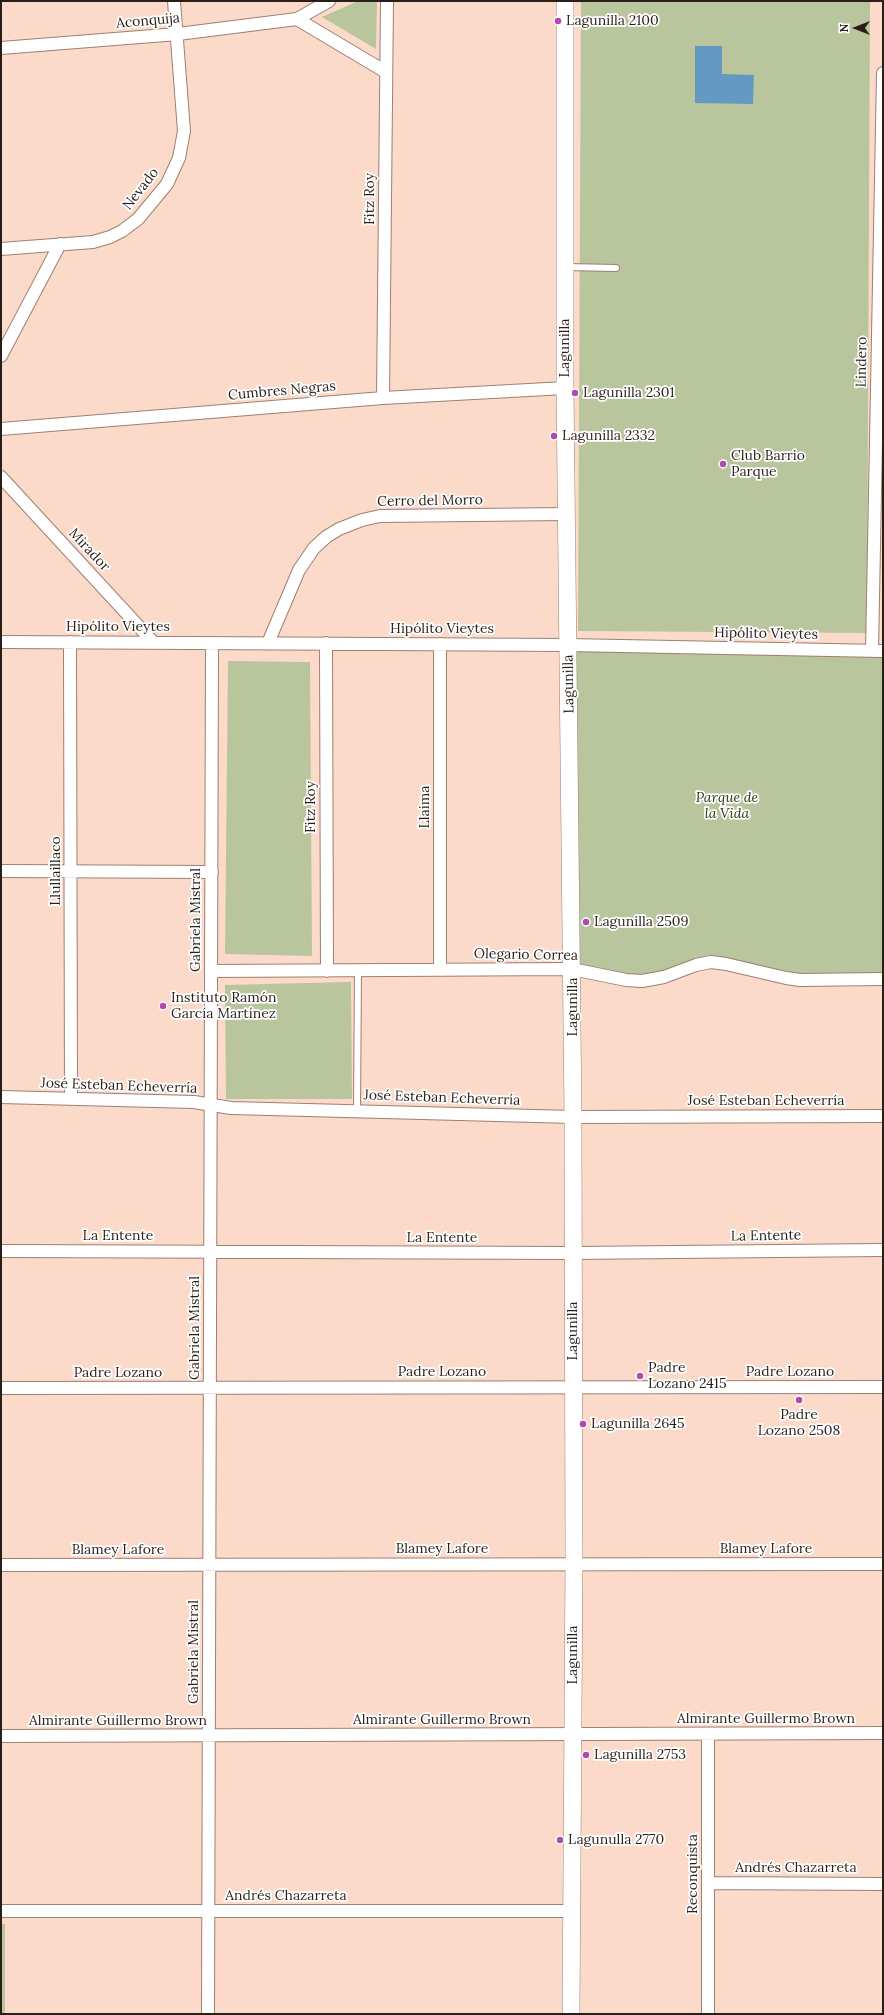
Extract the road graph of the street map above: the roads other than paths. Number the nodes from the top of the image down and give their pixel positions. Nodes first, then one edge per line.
1 (174, 1) edge
2 (329, 1) edge
3 (387, 1) edge
4 (565, 1) edge
5 (298, 19) junction
6 (178, 34) junction
7 (1, 48) edge
8 (386, 72) junction
9 (883, 73) edge
10 (882, 204) edge
11 (60, 244) junction
12 (1, 248) edge
13 (565, 267) junction
14 (616, 268) dead end
15 (1, 356) edge
16 (880, 371) edge
17 (565, 388) junction
18 (383, 398) junction
19 (1, 429) edge
20 (1, 477) edge
21 (879, 508) edge
22 (566, 514) junction
23 (1, 642) edge
24 (70, 642) junction
25 (154, 643) junction
26 (212, 643) junction
27 (268, 643) junction
28 (326, 643) junction
29 (440, 644) junction
30 (568, 645) junction
31 (877, 651) edge
32 (1, 871) edge
33 (71, 871) junction
34 (212, 872) junction
35 (572, 969) junction
36 (358, 970) junction
37 (440, 970) junction
38 (211, 971) junction
39 (327, 971) junction
40 (883, 979) edge
41 (1, 1098) edge
42 (71, 1099) junction
43 (211, 1105) junction
44 (357, 1111) junction
45 (883, 1116) edge
46 (573, 1117) junction
47 (883, 1250) edge
48 (1, 1251) edge
49 (211, 1251) junction
50 (573, 1253) junction
51 (573, 1386) junction
52 (883, 1387) edge
53 (1, 1388) edge
54 (210, 1388) junction
55 (210, 1564) junction
56 (574, 1564) junction
57 (883, 1564) edge
58 (1, 1565) edge
59 (883, 1733) edge
60 (708, 1734) junction
61 (573, 1735) junction
62 (1, 1736) edge
63 (209, 1736) junction
64 (708, 1883) junction
65 (883, 1884) edge
66 (1, 1911) edge
67 (209, 1911) junction
68 (572, 1911) junction
69 (208, 2014) edge
70 (571, 2014) edge
71 (708, 2014) edge

1 - 6 street, Nevado
2 - 5 street, Aconquija
3 - 8 street, Fitz Roy
4 - 13 main road, Lagunilla
5 - 6 street, Aconquija
5 - 8 street
6 - 7 street, Aconquija
6 - 11 street, Nevado
8 - 18 street, Fitz Roy
9 - 10 street, Lindero
10 - 16 street, Lindero
11 - 12 street, Nevado
11 - 15 street
13 - 14 lane
13 - 17 main road, Lagunilla
16 - 21 street, Lindero
17 - 18 street, Cumbres Negras
17 - 22 main road, Lagunilla
18 - 19 street, Cumbres Negras
20 - 25 street, Mirador
21 - 31 street, Lindero
22 - 27 street, Cerro del Morro
22 - 30 main road, Lagunilla
23 - 24 street, Hipólito Vieytes
24 - 25 street, Hipólito Vieytes
24 - 33 street, Llullaillaco
25 - 26 street, Hipólito Vieytes
26 - 27 street, Hipólito Vieytes
26 - 34 street, Gabriela Mistral
27 - 28 street, Hipólito Vieytes
28 - 29 street, Hipólito Vieytes
28 - 39 street, Fitz Roy
29 - 30 street, Hipólito Vieytes
29 - 37 street, Llaima
30 - 31 street, Hipólito Vieytes
30 - 35 main road, Lagunilla
32 - 33 street
33 - 34 street
33 - 42 street, Llullaillaco
34 - 38 street, Gabriela Mistral
35 - 37 street, Olegario Correa
35 - 40 street, Olegario Correa
35 - 46 main road, Lagunilla
36 - 37 street, Olegario Correa
36 - 39 street, Olegario Correa
36 - 44 lane
38 - 39 street, Olegario Correa
38 - 43 street, Gabriela Mistral
41 - 42 street, José Esteban Echeverría
42 - 43 street, José Esteban Echeverría
43 - 44 street, José Esteban Echeverría
43 - 49 street, Gabriela Mistral
44 - 46 street, José Esteban Echeverría
45 - 46 street, José Esteban Echeverría
46 - 50 main road, Lagunilla
47 - 50 street, La Entente
48 - 49 street, La Entente
49 - 50 street, La Entente
49 - 54 street, Gabriela Mistral
50 - 51 main road, Lagunilla
51 - 52 street, Padre Lozano
51 - 54 street, Padre Lozano
51 - 56 main road, Lagunilla
53 - 54 street, Padre Lozano
54 - 55 street, Gabriela Mistral
55 - 56 street, Blamey Lafore
55 - 58 street, Blamey Lafore
55 - 63 street, Gabriela Mistral
56 - 57 street, Blamey Lafore
56 - 61 main road, Lagunilla
59 - 60 street, Almirante Guillermo Brown
60 - 61 street, Almirante Guillermo Brown
60 - 64 street, Reconquista
61 - 63 street, Almirante Guillermo Brown
61 - 68 main road, Lagunilla
62 - 63 street, Almirante Guillermo Brown
63 - 67 street, Gabriela Mistral
64 - 65 street, Andrés Chazarreta
64 - 71 street, Reconquista
66 - 67 street, Andrés Chazarreta
67 - 68 street, Andrés Chazarreta
67 - 69 street, Gabriela Mistral
68 - 70 main road, Lagunilla

